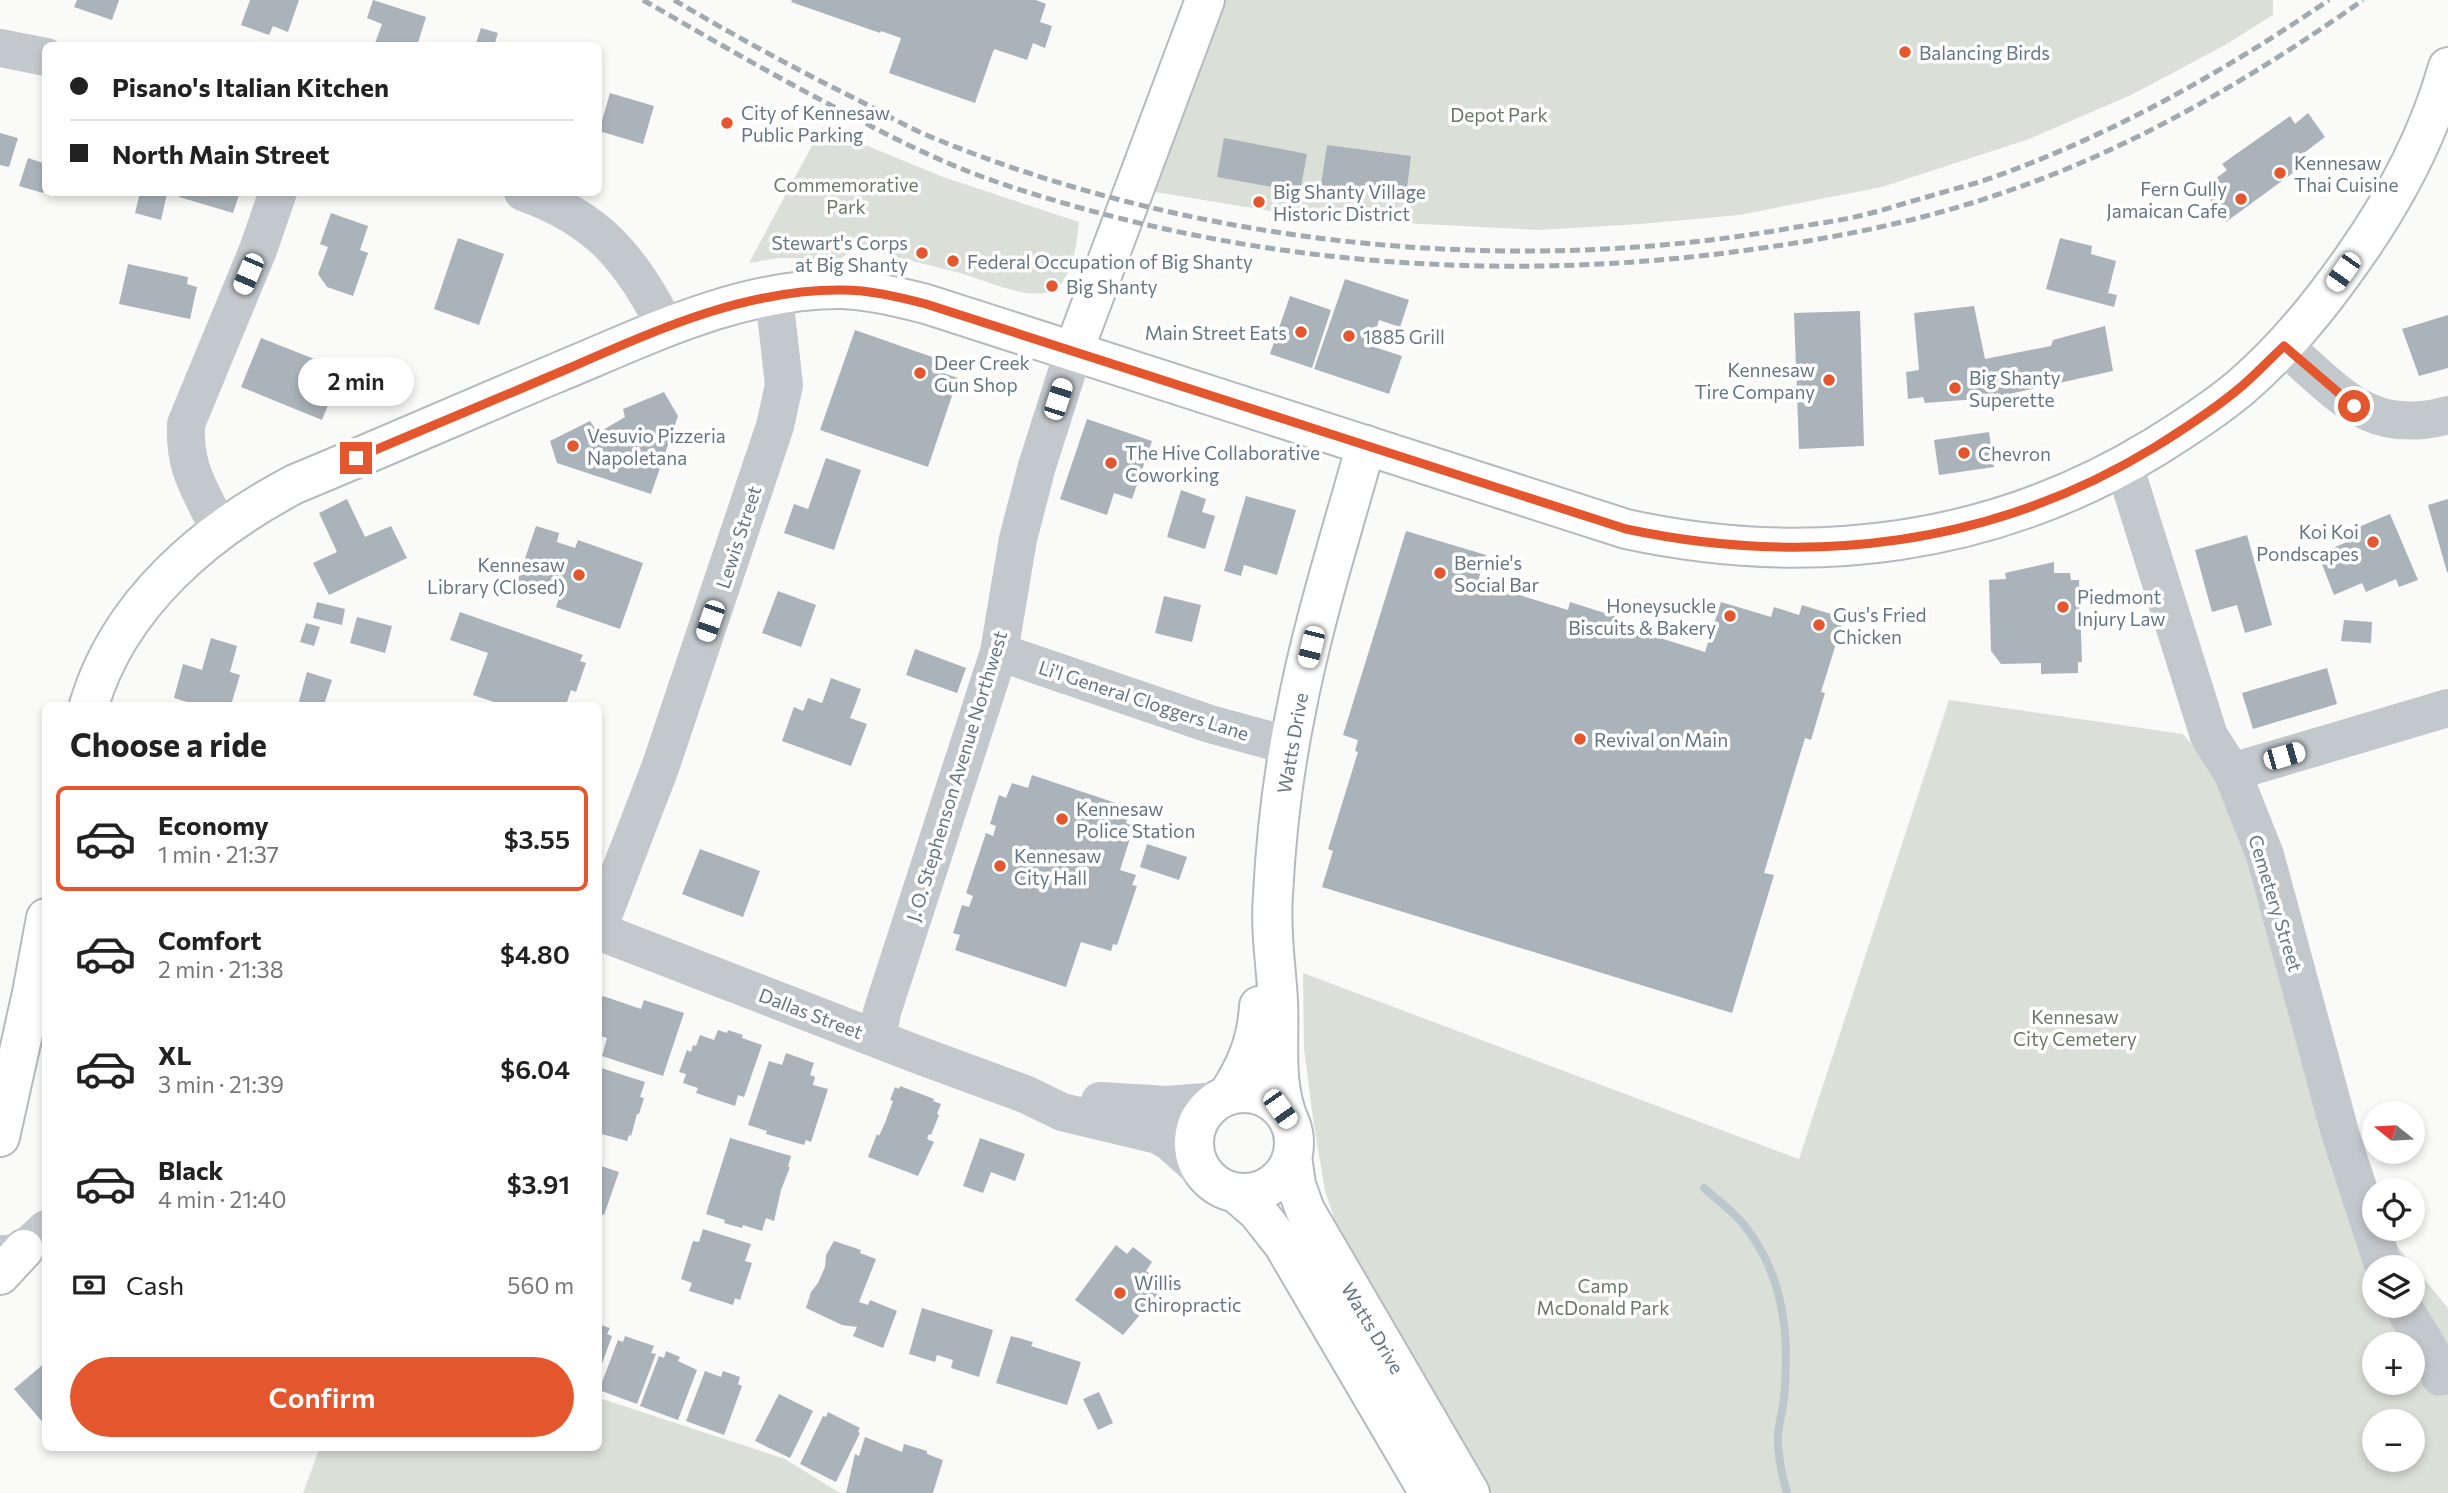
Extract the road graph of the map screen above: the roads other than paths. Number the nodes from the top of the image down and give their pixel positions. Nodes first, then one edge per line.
1 (1205, 0) edge
2 (0, 48) edge
3 (42, 56) edge
4 (2448, 67) edge
5 (277, 196) edge
6 (532, 196) edge
7 (774, 296) junction
8 (666, 327) junction
9 (2284, 346) junction
10 (1074, 350) junction
11 (2448, 415) edge
12 (1366, 445) junction
13 (2124, 466) junction
14 (219, 530) junction
15 (999, 652) junction
16 (90, 702) edge
17 (2448, 708) edge
18 (1290, 746) junction
19 (2232, 772) junction
20 (602, 920) edge
21 (1272, 924) junction
22 (602, 932) edge
23 (42, 939) edge
24 (877, 1038) junction
25 (1025, 1094) junction
26 (1222, 1099) junction
27 (0, 1136) edge
28 (1290, 1139) junction
29 (1201, 1170) junction
30 (1236, 1193) junction
31 (2380, 1255) edge
32 (2410, 1318) edge
33 (2440, 1377) dead end
34 (1429, 1493) edge
35 (1470, 1493) edge

1 - 10 main road
2 - 3 street
4 - 9 main road
5 - 14 street
6 - 8 street
7 - 8 main road
7 - 10 main road
7 - 20 street, Lewis Street
8 - 14 main road
9 - 11 street
9 - 13 main road
10 - 12 main road
10 - 15 street, J. O. Stephenson Avenue Northwest
12 - 13 main road
12 - 18 main road, Watts Drive
13 - 19 street, Cemetery Street
14 - 16 main road
15 - 18 street, Li'l General Cloggers Lane
15 - 24 street, J. O. Stephenson Avenue Northwest
17 - 19 street
18 - 21 main road, Watts Drive
19 - 31 street, Cemetery Street
21 - 26 main road, Watts Drive
21 - 28 main road, Watts Drive
22 - 24 street, Dallas Street
23 - 27 main road
24 - 25 street, Dallas Street
25 - 26 street, Dallas Street
25 - 29 street, Dallas Street
26 - 28 main road
26 - 29 main road
28 - 30 main road
28 - 35 main road, Watts Drive
29 - 30 main road
30 - 34 main road, Watts Drive
32 - 33 street

